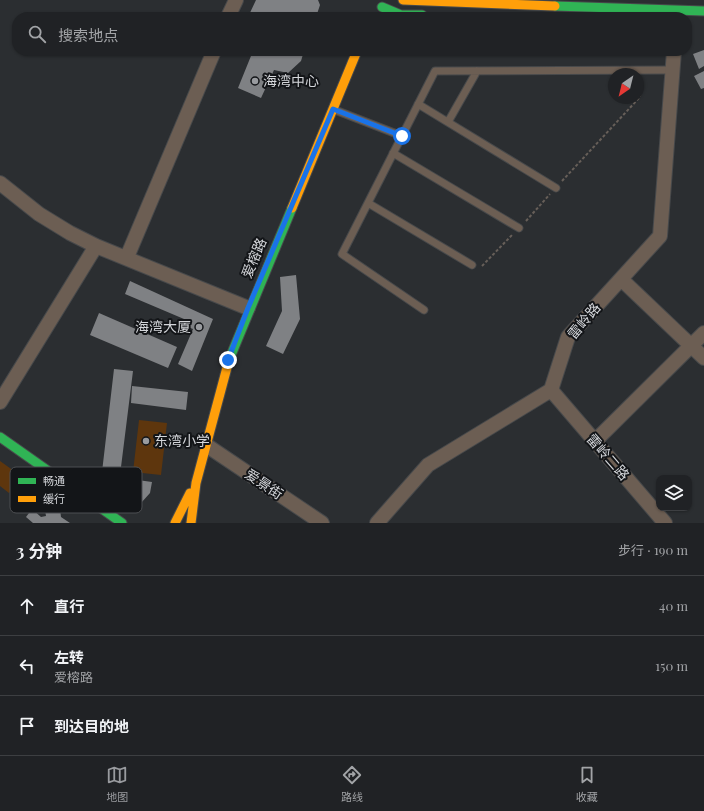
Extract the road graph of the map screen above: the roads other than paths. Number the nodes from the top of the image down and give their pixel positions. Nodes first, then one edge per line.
1 (236, 0) edge
2 (402, 0) edge
3 (539, 2) edge
4 (376, 6) edge
5 (704, 11) edge
6 (230, 12) edge
7 (393, 12) edge
8 (665, 12) edge
9 (691, 12) edge
10 (212, 56) edge
11 (355, 56) edge
12 (673, 56) edge
13 (672, 70) junction
14 (477, 71) junction
15 (418, 104) junction
16 (333, 109) junction
17 (448, 122) junction
18 (402, 136) junction
19 (393, 153) junction
20 (0, 183) edge
21 (556, 188) road end
22 (368, 203) junction
23 (519, 228) road end
24 (96, 246) junction
25 (126, 257) junction
26 (472, 265) road end
27 (621, 279) junction
28 (248, 308) junction
29 (424, 310) dead end
30 (704, 333) edge
31 (692, 346) junction
32 (704, 358) edge
33 (551, 390) junction
34 (0, 402) edge
35 (0, 437) edge
36 (595, 442) junction
37 (206, 445) junction
38 (43, 467) edge
39 (196, 482) junction
40 (108, 513) edge
41 (122, 523) edge
42 (175, 523) edge
43 (191, 523) edge
44 (322, 523) edge
45 (377, 523) edge
46 (665, 523) edge

1 - 6 street
2 - 3 street
2 - 4 street
3 - 8 street
4 - 7 street
5 - 9 street
10 - 25 street
11 - 16 street, 爱榕路
12 - 13 street, 雷岭路
13 - 14 lane
13 - 27 street, 雷岭路
14 - 15 lane
14 - 17 lane
15 - 17 lane
15 - 18 lane
16 - 18 lane
16 - 28 street, 爱榕路
17 - 21 lane
18 - 19 lane
19 - 22 lane
19 - 23 lane
20 - 24 street
22 - 26 lane
22 - 29 lane
24 - 25 street
24 - 34 street
25 - 28 street
27 - 31 street
27 - 33 street, 雷岭路
28 - 37 street, 爱榕路
30 - 31 street
31 - 32 street
31 - 36 street
33 - 36 street, 雷岭二路
33 - 45 street
35 - 38 street
36 - 46 street, 雷岭二路
37 - 39 street, 爱榕路
37 - 44 street, 爱景街
39 - 42 street, 爱榕路
39 - 43 street, 爱榕路
40 - 41 street

